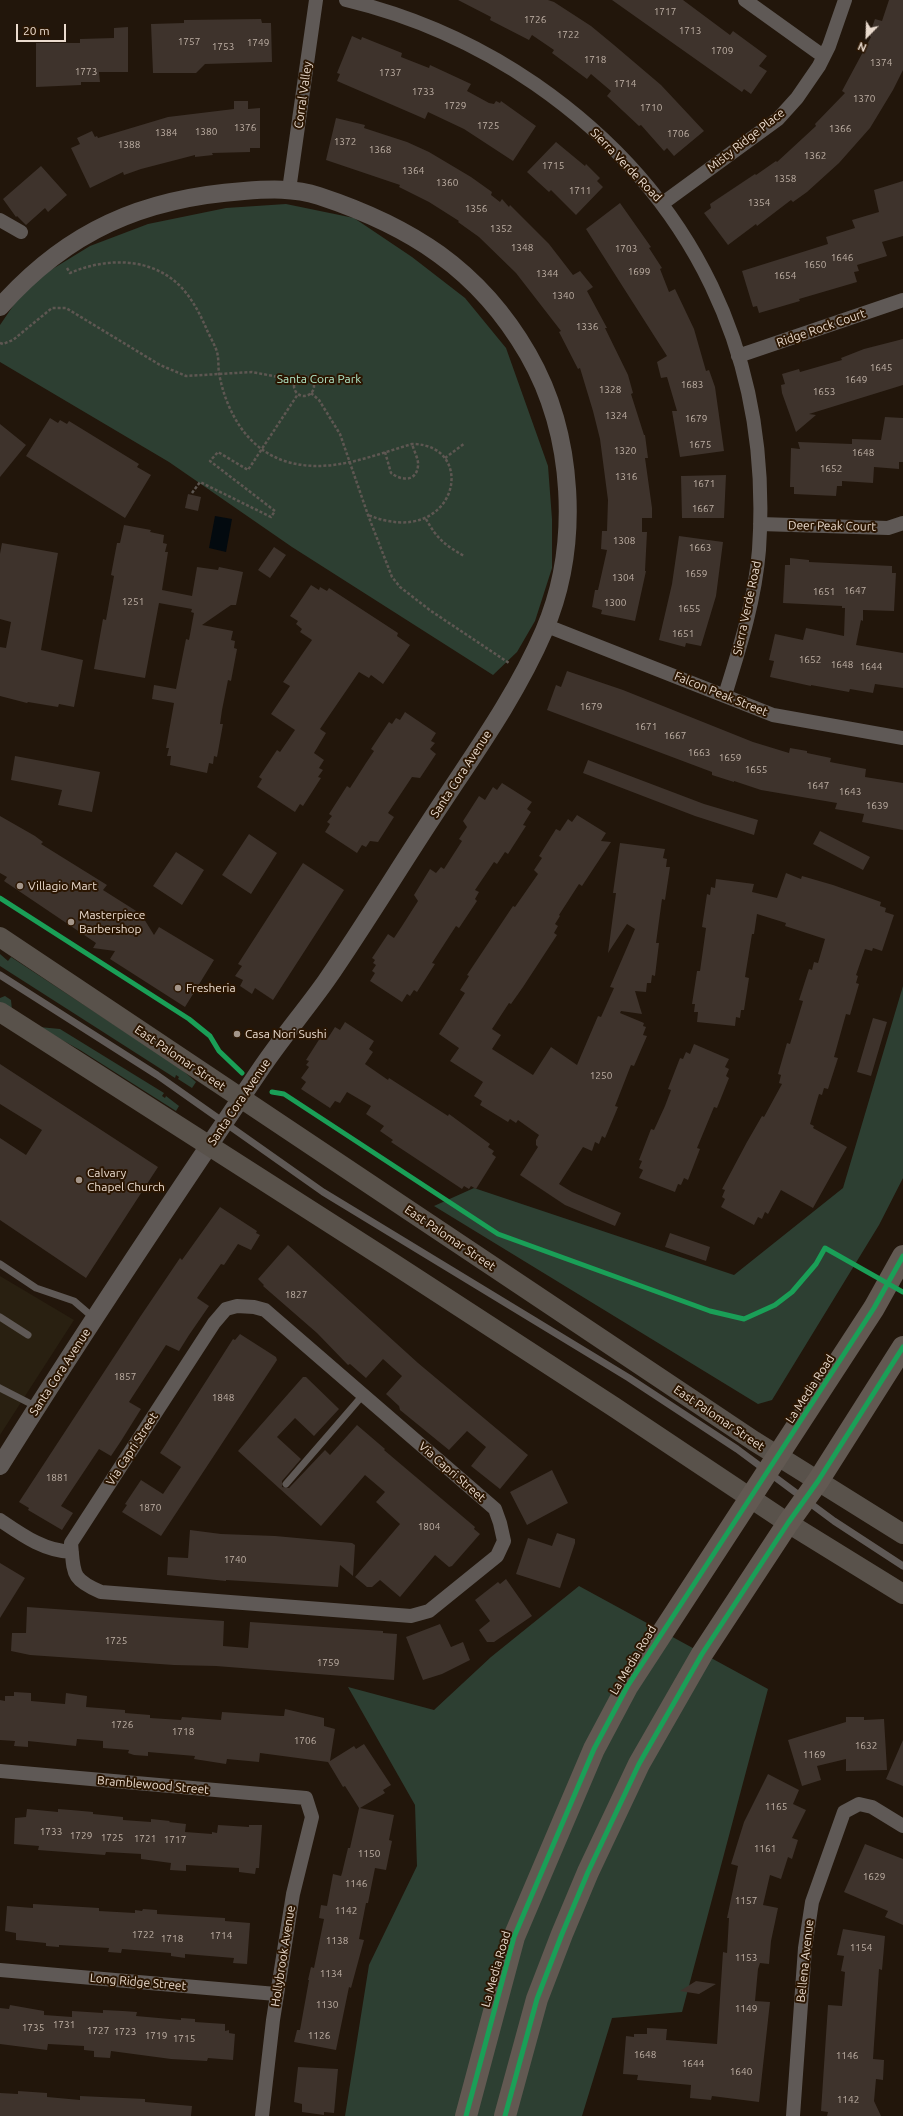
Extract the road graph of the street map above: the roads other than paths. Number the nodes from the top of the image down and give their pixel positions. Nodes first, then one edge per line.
1 (316, 0) edge
2 (346, 0) edge
3 (745, 0) edge
4 (845, 0) edge
5 (823, 56) junction
6 (289, 190) junction
7 (663, 203) junction
8 (0, 220) edge
9 (21, 232) dead end
10 (903, 300) edge
11 (0, 307) edge
12 (738, 356) junction
13 (903, 523) edge
14 (760, 524) junction
15 (547, 626) junction
16 (725, 695) junction
17 (903, 738) edge
18 (0, 936) edge
19 (0, 975) edge
20 (0, 1012) edge
21 (240, 1098) junction
22 (224, 1123) junction
23 (209, 1145) junction
24 (903, 1256) edge
25 (0, 1264) edge
26 (0, 1317) edge
27 (95, 1319) junction
28 (28, 1335) dead end
29 (903, 1347) edge
30 (0, 1388) edge
31 (363, 1395) junction
32 (37, 1408) junction
33 (773, 1465) junction
34 (0, 1466) edge
35 (818, 1481) junction
36 (286, 1484) dead end
37 (750, 1498) junction
38 (805, 1500) junction
39 (0, 1520) edge
40 (788, 1523) junction
41 (903, 1534) edge
42 (72, 1552) junction
43 (903, 1566) edge
44 (903, 1594) edge
45 (0, 1771) edge
46 (306, 1798) joint
47 (903, 1826) edge
48 (0, 1970) edge
49 (276, 1994) junction
50 (262, 2116) edge
51 (466, 2116) edge
52 (505, 2116) edge
53 (793, 2116) edge

1 - 6 street, Corral Valley
2 - 7 street, Sierra Verde Road
3 - 5 street
4 - 5 street, Misty Ridge Place
5 - 7 street, Misty Ridge Place
6 - 11 street, Santa Cora Avenue
6 - 15 street, Santa Cora Avenue
7 - 12 street, Sierra Verde Road
8 - 9 street
10 - 12 street, Ridge Rock Court
12 - 14 street, Sierra Verde Road
13 - 14 street, Deer Peak Court
14 - 16 street, Sierra Verde Road
15 - 16 street, Falcon Peak Street
15 - 21 street, Santa Cora Avenue
16 - 17 street, Falcon Peak Street
18 - 21 main road, East Palomar Street
19 - 22 lane
20 - 23 main road
21 - 22 street, Santa Cora Avenue
21 - 33 main road, East Palomar Street
22 - 23 street, Santa Cora Avenue
22 - 33 lane
23 - 27 street, Santa Cora Avenue
23 - 37 main road
24 - 33 main road, La Media Road
25 - 27 lane
26 - 28 lane
27 - 32 street, Santa Cora Avenue
29 - 35 main road
30 - 32 lane
31 - 36 lane
31 - 42 street, Via Capri Street
31 - 42 street, Via Capri Street
32 - 34 street, Santa Cora Avenue
33 - 35 main road, East Palomar Street
33 - 37 main road, La Media Road
33 - 38 lane
35 - 38 main road
35 - 41 main road, East Palomar Street
37 - 40 main road
37 - 51 main road, La Media Road
38 - 40 main road
38 - 43 lane
39 - 42 street
40 - 44 main road
40 - 52 main road
45 - 46 street, Bramblewood Street
46 - 49 street, Hollybrook Avenue
47 - 53 street, Bellena Avenue
48 - 49 street, Long Ridge Street
49 - 50 street, Hollybrook Avenue

